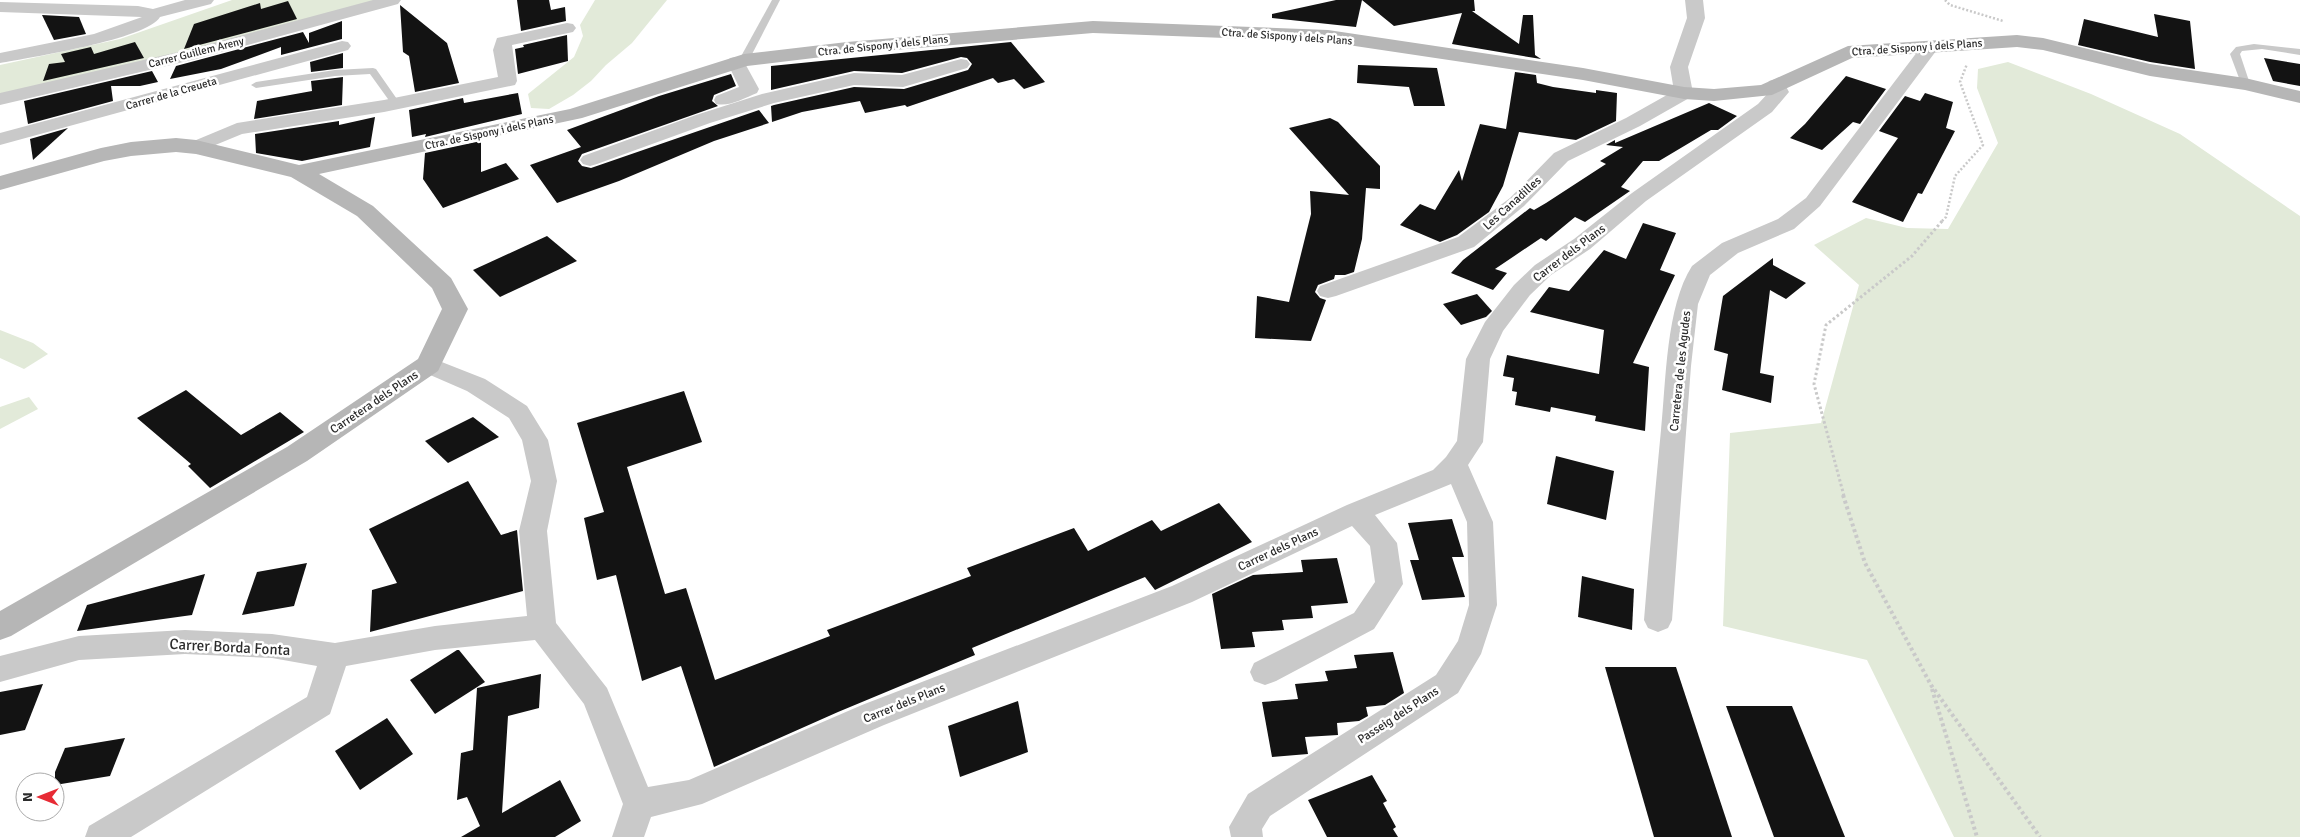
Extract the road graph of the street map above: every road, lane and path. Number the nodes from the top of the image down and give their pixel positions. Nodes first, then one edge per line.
1 (206, 0) edge
2 (392, 0) edge
3 (776, 0) edge
4 (1694, 0) edge
5 (0, 7) edge
6 (152, 14) junction
7 (567, 28) dead end
8 (1976, 43) junction
9 (342, 46) dead end
10 (1930, 47) junction
11 (37, 50) junction
12 (2300, 52) edge
13 (0, 54) edge
14 (0, 58) edge
15 (745, 60) junction
16 (961, 64) dead end
17 (2245, 84) junction
18 (256, 85) dead end
19 (1776, 85) junction
20 (1684, 93) junction
21 (2299, 97) edge
22 (770, 98) junction
23 (0, 100) edge
24 (396, 104) junction
25 (0, 139) edge
26 (196, 147) junction
27 (299, 172) junction
28 (0, 183) edge
29 (1328, 291) dead end
30 (429, 366) junction
31 (1455, 464) junction
32 (1356, 512) junction
33 (1658, 620) dead end
34 (542, 626) junction
35 (0, 627) edge
36 (336, 656) junction
37 (0, 668) edge
38 (1266, 672) dead end
39 (1931, 685) junction
40 (639, 804) junction
41 (101, 837) edge
42 (628, 837) edge
43 (1247, 837) edge
44 (1977, 837) edge
45 (2040, 837) edge

1 - 6 street
2 - 23 street, Carrer Guillem Areny
3 - 15 lane
4 - 20 street
5 - 6 street
6 - 11 street
7 - 24 street
8 - 10 main road, Ctra. de Sispony i dels Plans
8 - 17 main road, Ctra. de Sispony i dels Plans
8 - 39 path
9 - 25 street, Carrer de la Creueta
10 - 19 main road, Ctra. de Sispony i dels Plans
10 - 33 street, Carretera de les Agudes
11 - 13 street
11 - 14 street
12 - 17 lane
15 - 20 main road, Ctra. de Sispony i dels Plans
15 - 22 street
15 - 22 street
15 - 27 main road, Ctra. de Sispony i dels Plans
16 - 22 street
17 - 21 main road, Ctra. de Sispony i dels Plans
18 - 24 lane
19 - 20 main road, Ctra. de Sispony i dels Plans
19 - 31 street, Carrer dels Plans
20 - 29 street, Les Canadilles
24 - 26 street
26 - 27 main road, Carretera dels Plans
26 - 28 main road, Carretera dels Plans
27 - 30 main road, Carretera dels Plans
30 - 34 street
30 - 35 main road, Carretera dels Plans
31 - 32 street, Carrer dels Plans
31 - 43 street, Passeig dels Plans
32 - 38 street
32 - 40 street, Carrer dels Plans
34 - 36 street, Carrer Borda Fonta
34 - 40 street
36 - 37 street, Carrer Borda Fonta
36 - 41 street
39 - 44 path
39 - 45 path
40 - 42 street

